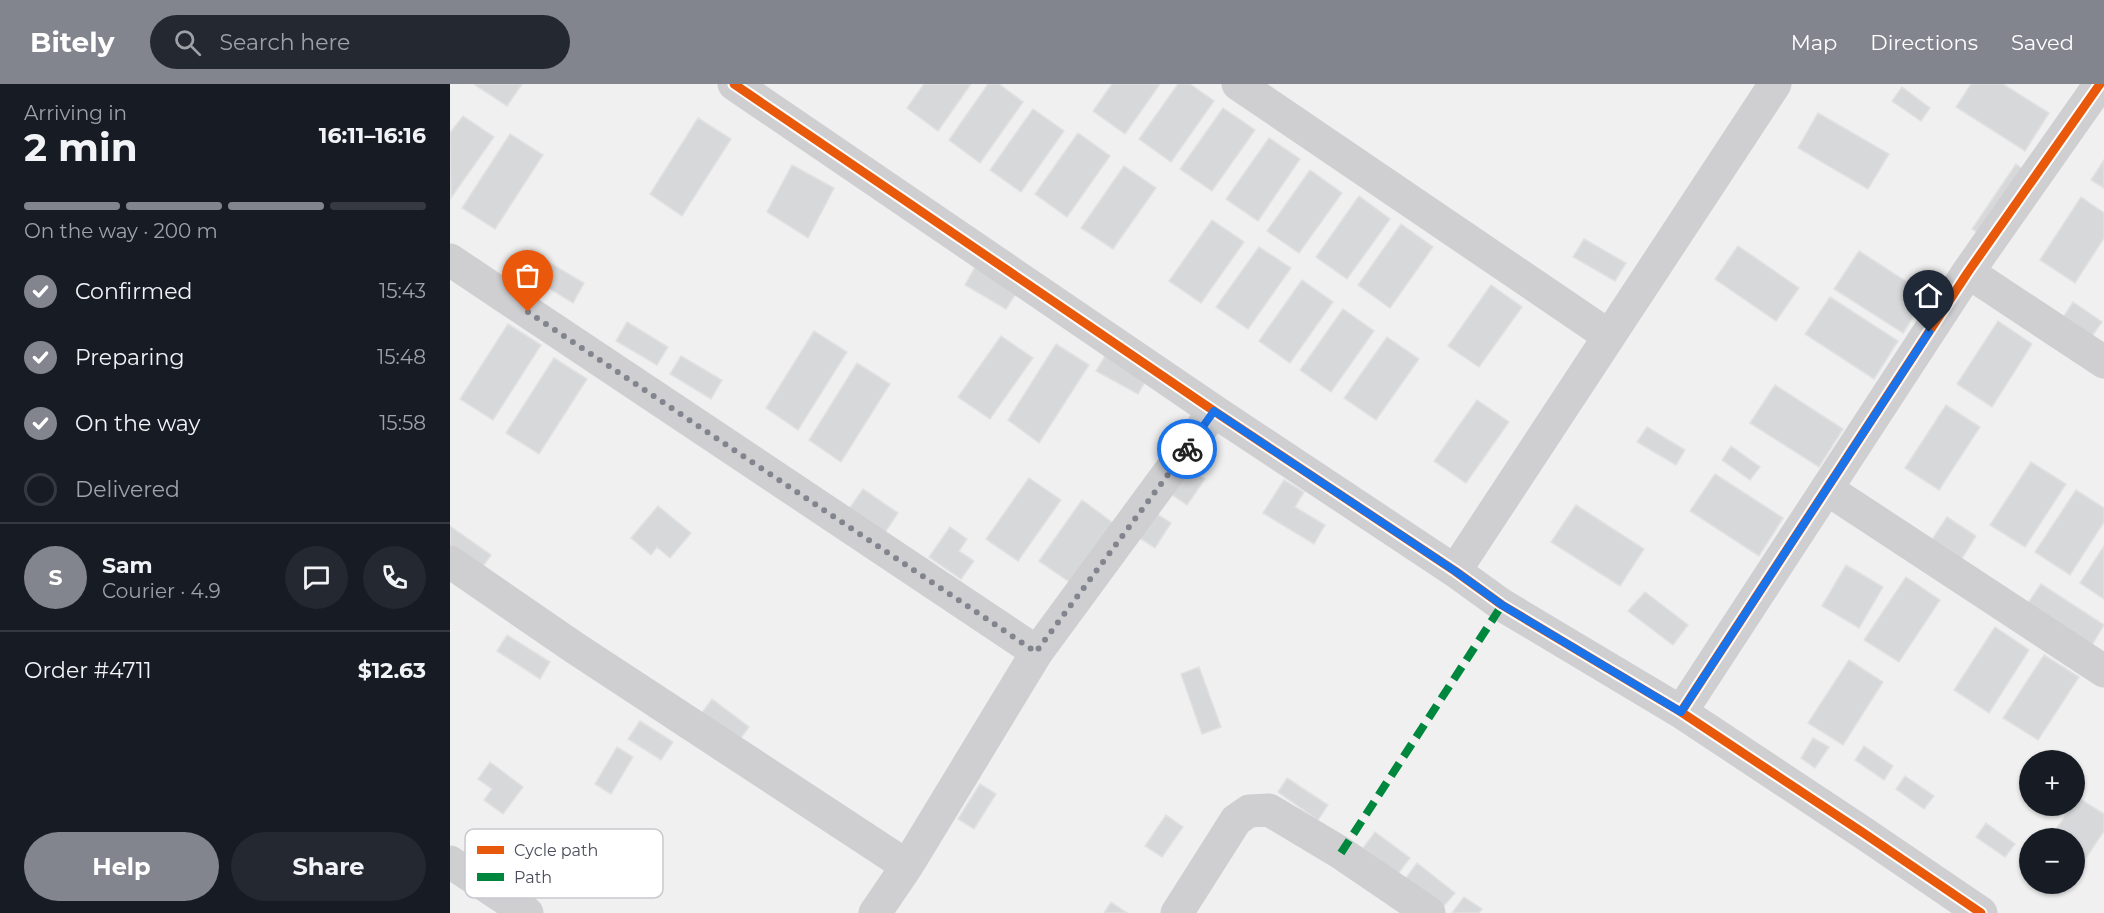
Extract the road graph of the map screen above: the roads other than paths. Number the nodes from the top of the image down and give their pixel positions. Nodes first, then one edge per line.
1 (734, 84) edge
2 (1238, 84) edge
3 (1775, 84) edge
4 (2100, 84) edge
5 (450, 260) edge
6 (1968, 272) junction
7 (1609, 336) junction
8 (2104, 362) edge
9 (1214, 411) junction
10 (1827, 489) junction
11 (450, 562) edge
12 (1455, 571) junction
13 (1036, 652) junction
14 (2104, 671) edge
15 (1681, 712) junction
16 (450, 862) edge
17 (907, 866) junction
18 (465, 872) edge
19 (504, 898) edge
20 (1973, 911) edge
21 (527, 913) edge
22 (875, 913) edge
23 (1177, 913) edge
24 (1429, 913) edge

1 - 9 street
2 - 7 street
3 - 7 street
4 - 6 street
5 - 13 street
6 - 8 street
6 - 10 street
7 - 12 street
9 - 12 street
9 - 13 street
10 - 14 street
10 - 15 street
11 - 17 street
12 - 15 street
13 - 17 street
15 - 20 street
16 - 18 street
17 - 22 street
19 - 21 street
23 - 24 street

